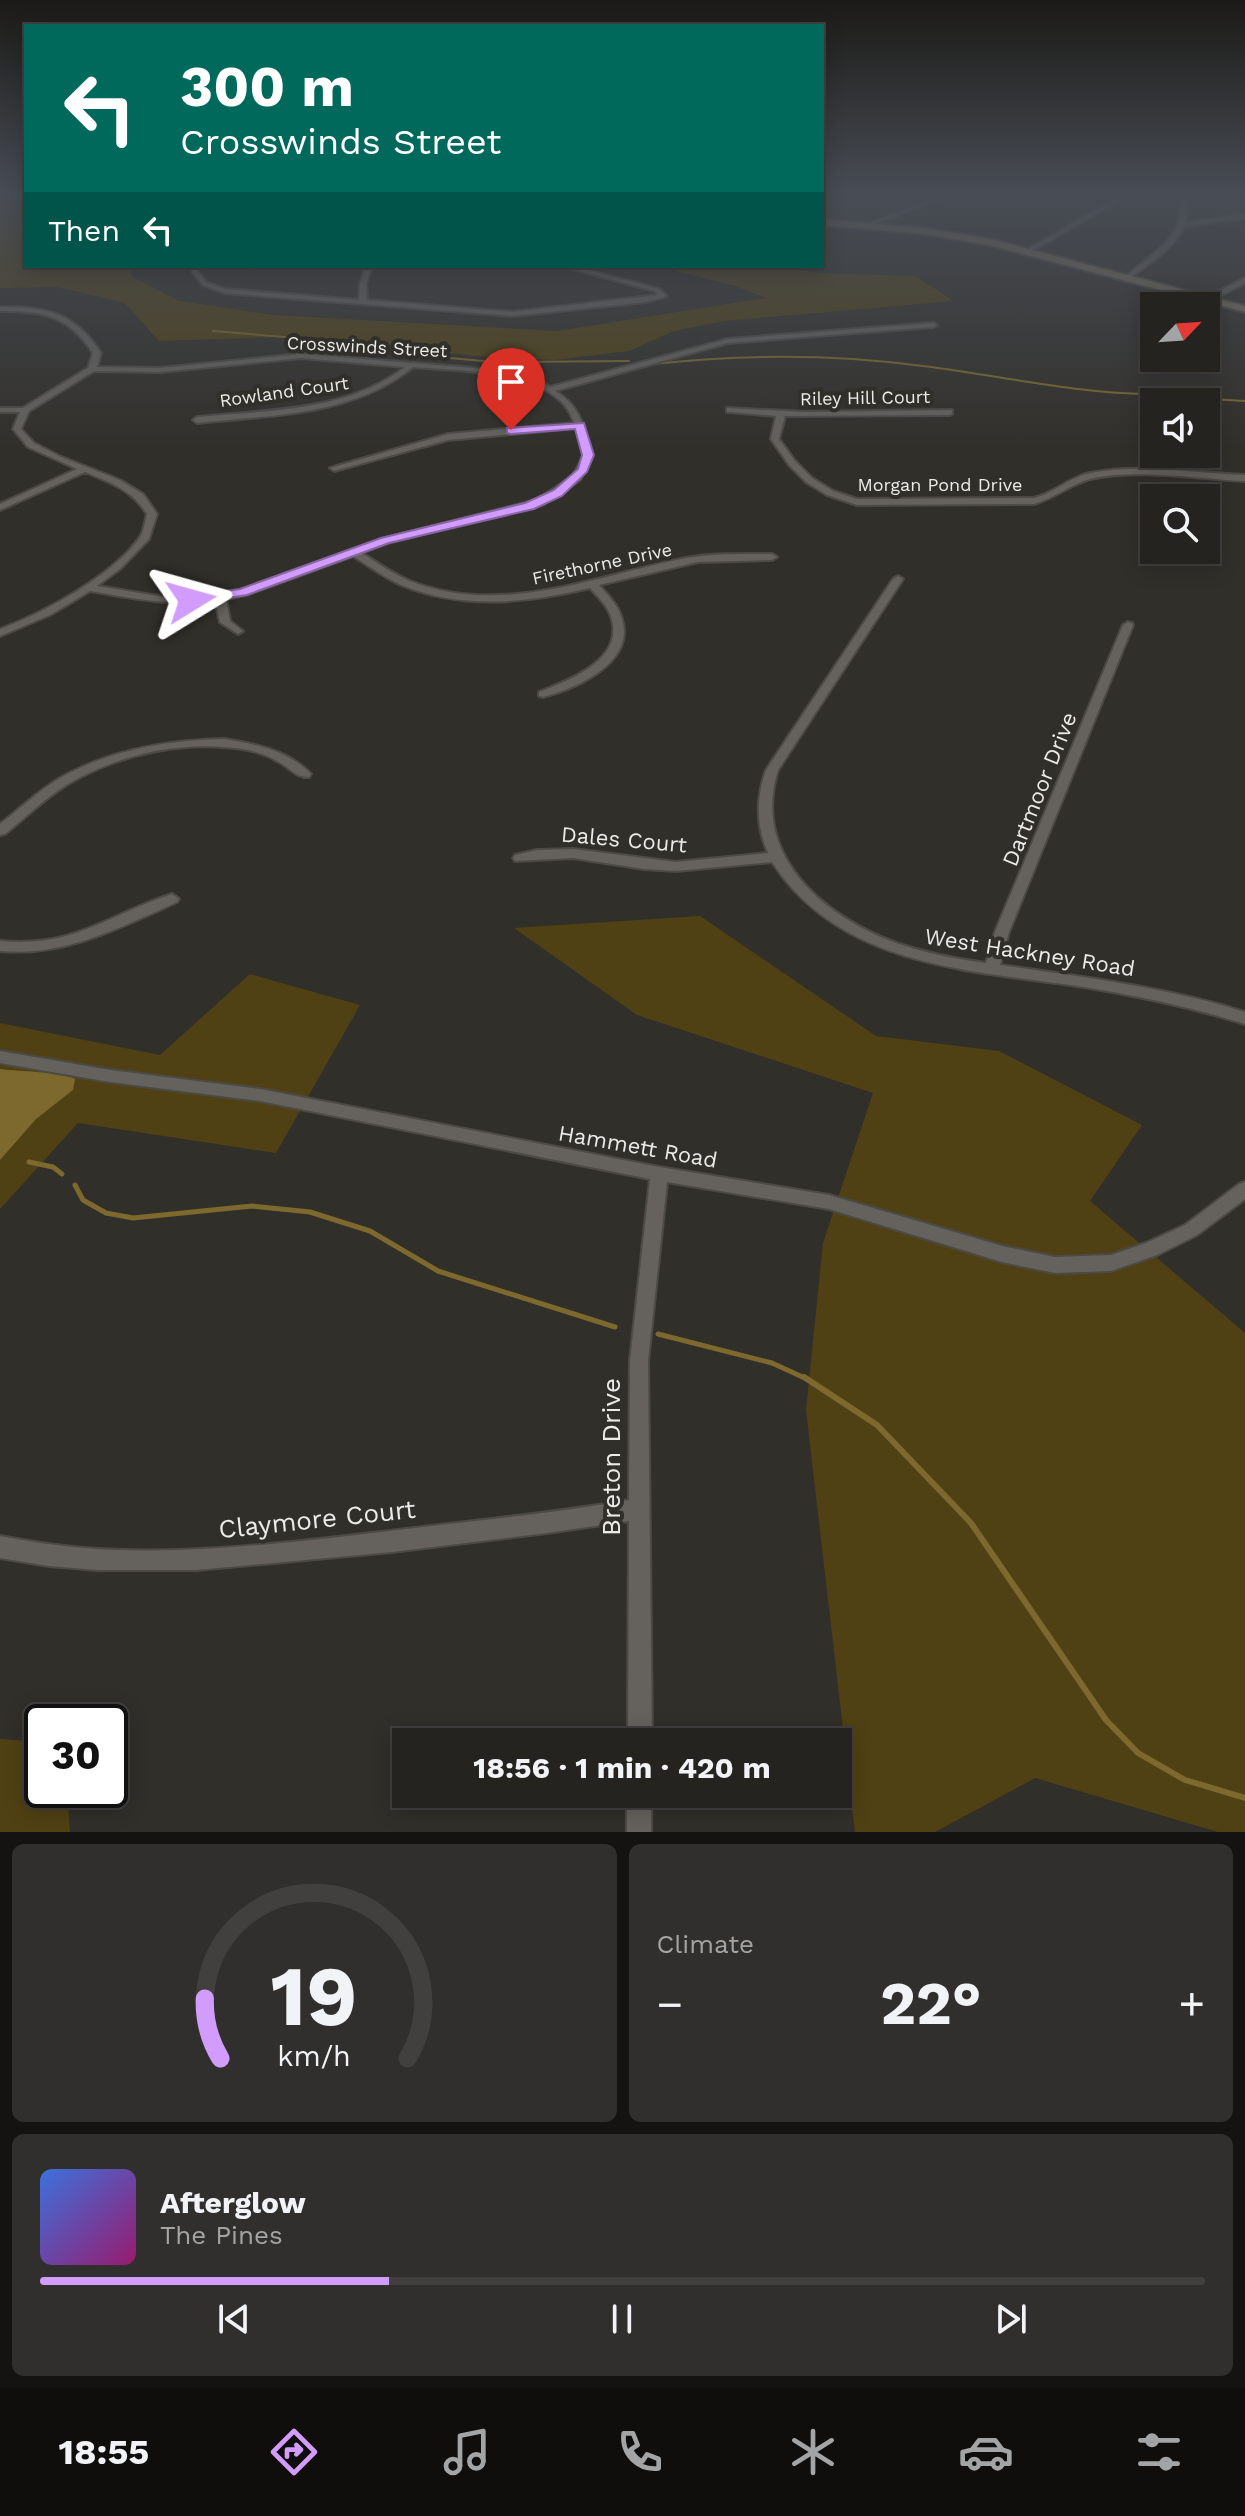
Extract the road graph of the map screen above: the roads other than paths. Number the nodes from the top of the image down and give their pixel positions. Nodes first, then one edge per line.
1 (201, 279) edge
2 (365, 279) edge
3 (616, 279) edge
4 (1137, 279) edge
5 (1245, 280) edge
6 (1182, 292) edge
7 (1220, 292) edge
8 (363, 302) junction
9 (1220, 302) edge
10 (0, 309) edge
11 (1245, 309) edge
12 (933, 325) dead end
13 (413, 364) junction
14 (92, 369) junction
15 (552, 389) junction
16 (0, 410) edge
17 (25, 410) junction
18 (730, 410) dead end
19 (949, 412) dead end
20 (781, 414) junction
21 (197, 420) dead end
22 (580, 425) junction
23 (334, 468) dead end
24 (85, 469) junction
25 (1245, 478) edge
26 (0, 507) edge
27 (354, 552) junction
28 (772, 557) dead end
29 (898, 579) dead end
30 (592, 584) junction
31 (89, 588) junction
32 (220, 597) junction
33 (1128, 625) dead end
34 (238, 631) dead end
35 (0, 633) edge
36 (543, 694) dead end
37 (305, 774) dead end
38 (0, 831) edge
39 (774, 857) junction
40 (520, 858) dead end
41 (172, 899) dead end
42 (0, 946) edge
43 (991, 970) junction
44 (1245, 1018) edge
45 (0, 1057) edge
46 (659, 1174) junction
47 (1245, 1189) edge
48 (639, 1509) junction
49 (0, 1547) edge
50 (640, 1728) edge
51 (639, 1808) edge
52 (639, 1832) edge

1 - 8 street
2 - 8 street
3 - 8 street
4 - 6 main road
5 - 7 street
9 - 11 main road
10 - 14 street
12 - 15 street
13 - 14 street, Crosswinds Street
13 - 15 street, Crosswinds Street
13 - 21 street, Rowland Court
14 - 17 street
15 - 22 street
16 - 17 street
17 - 24 street
18 - 20 street, Riley Hill Court
19 - 20 street, Riley Hill Court
20 - 25 street, Morgan Pond Drive
22 - 23 street
22 - 27 street
24 - 26 street
24 - 31 street
27 - 30 street, Firethorne Drive
27 - 32 street
28 - 30 street, Firethorne Drive
29 - 39 street
30 - 36 street
31 - 32 street
31 - 35 street
32 - 34 street
33 - 43 street, Dartmoor Drive
37 - 38 street
39 - 40 street, Dales Court
39 - 43 street, West Hackney Road
41 - 42 street
43 - 44 street, West Hackney Road
45 - 46 street, Hammett Road
46 - 47 street, Hammett Road
46 - 48 street, Breton Drive
48 - 49 street, Claymore Court
48 - 50 street, Breton Drive
51 - 52 street

